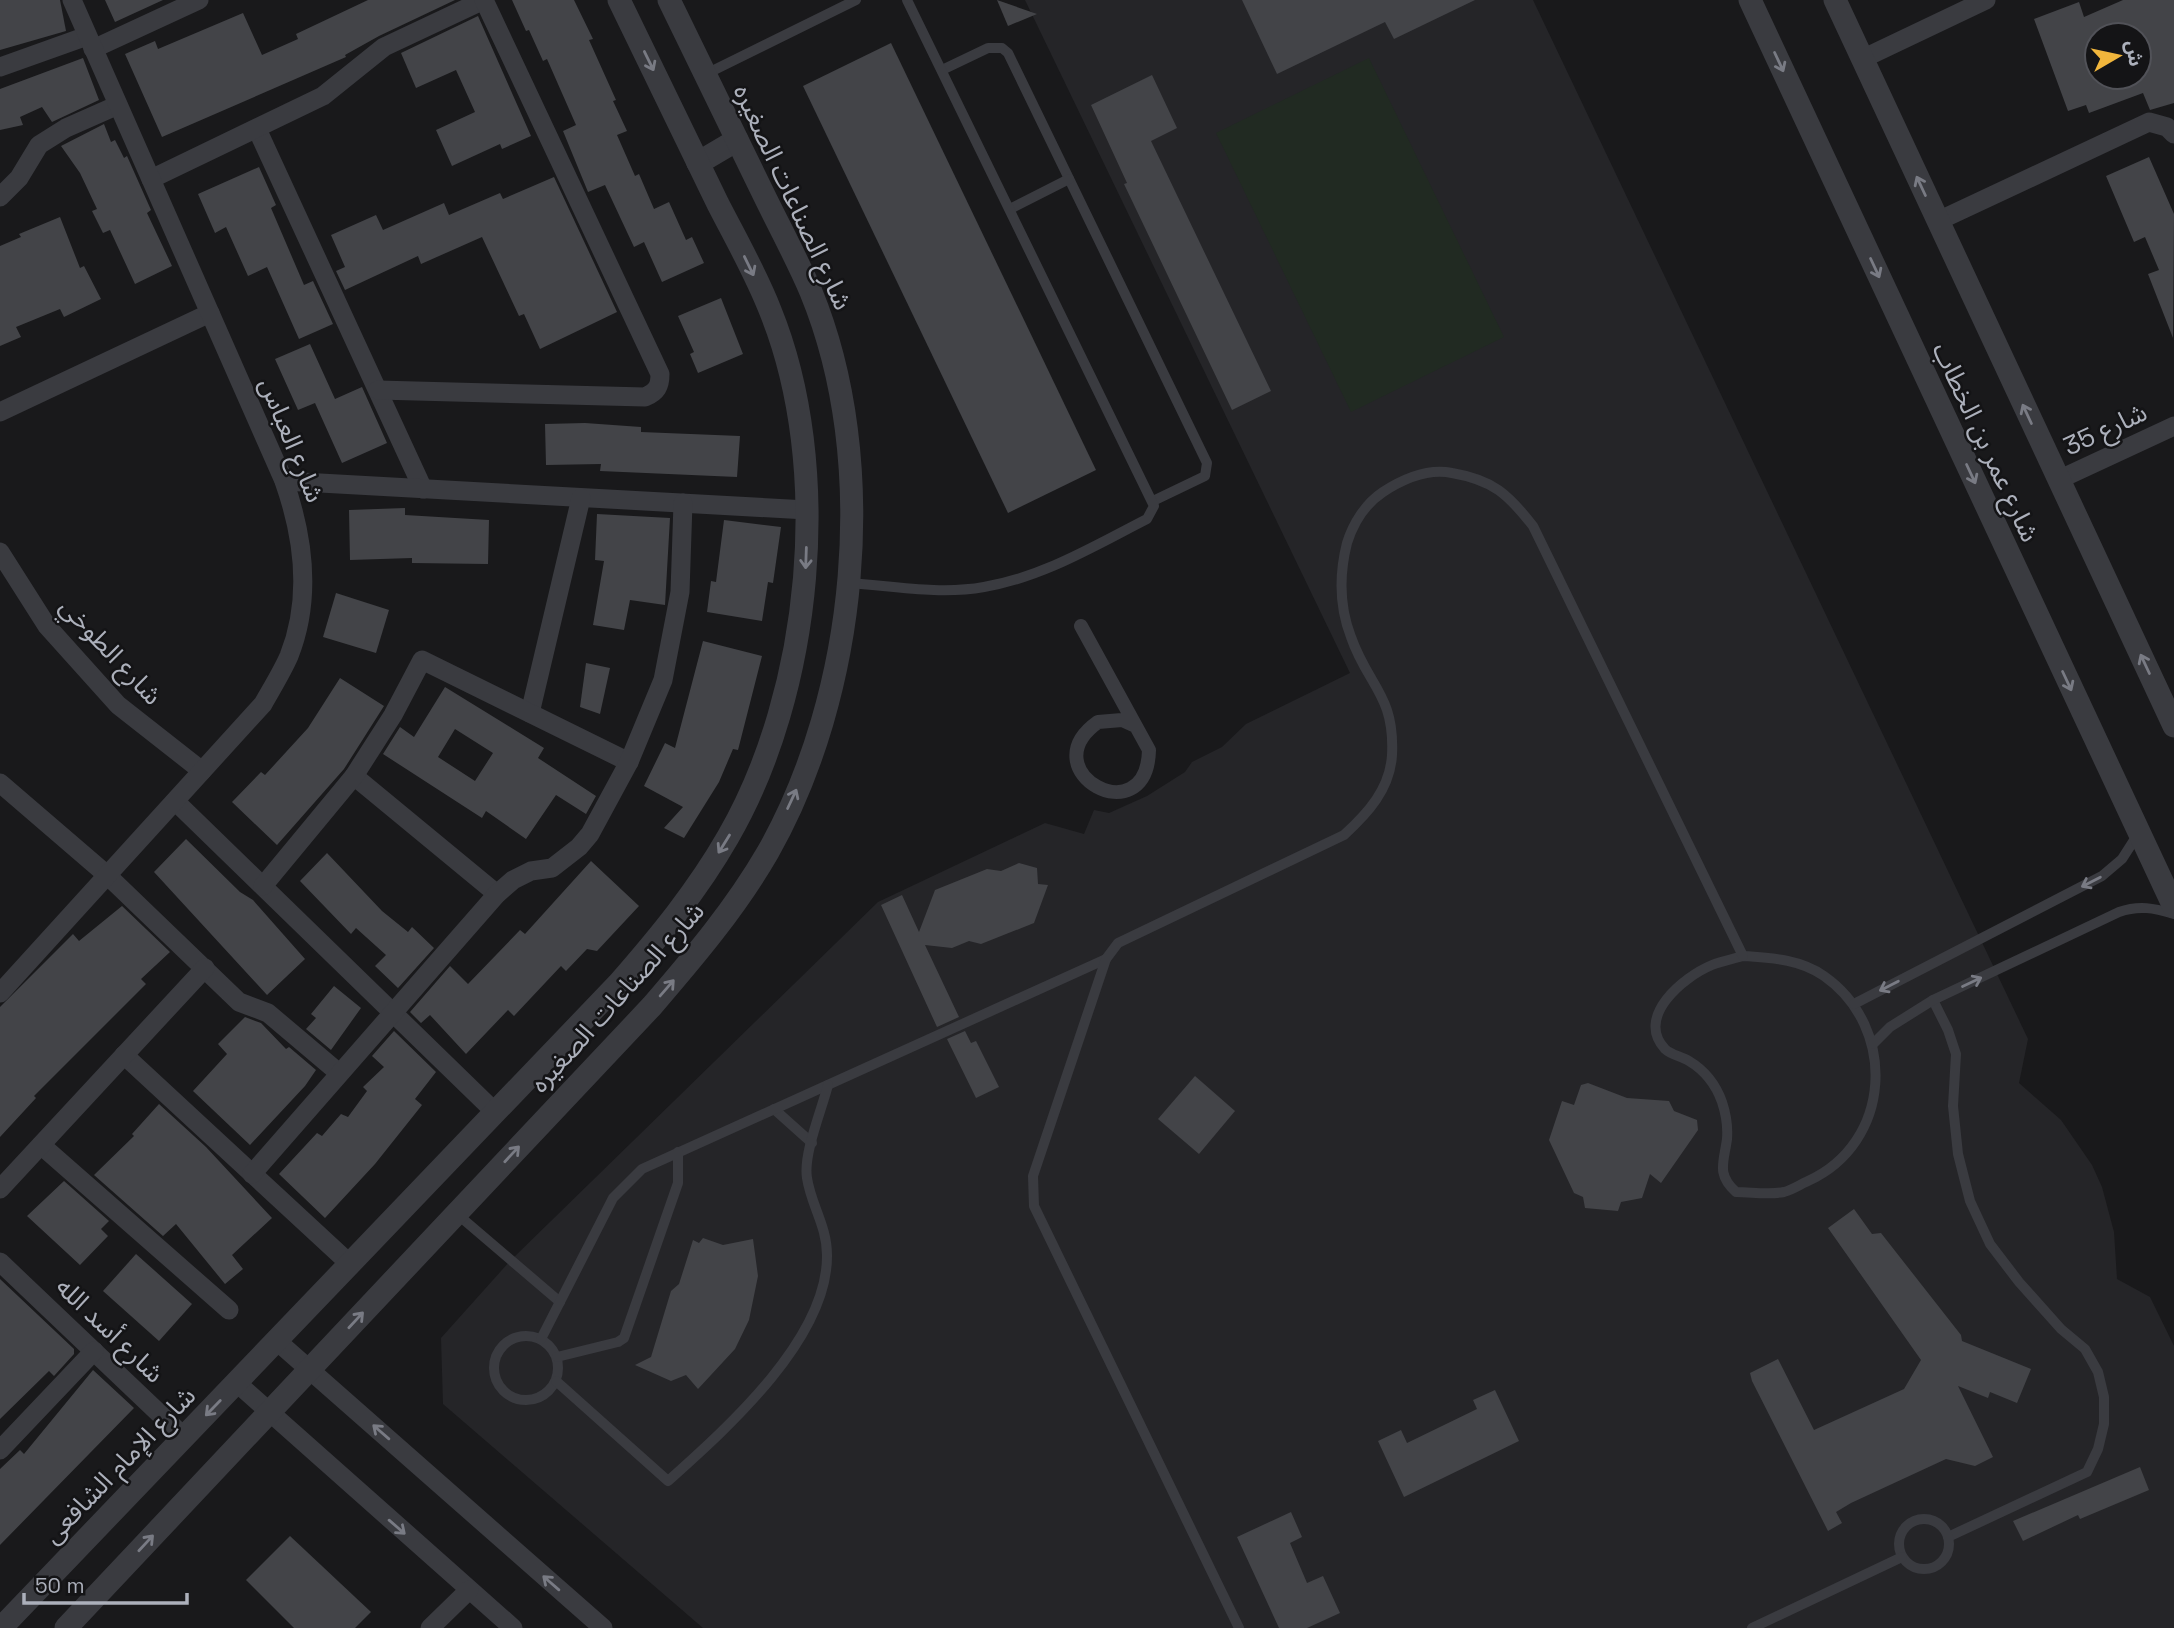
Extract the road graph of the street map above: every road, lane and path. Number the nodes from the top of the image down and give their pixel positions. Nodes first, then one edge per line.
1 (72, 0) edge
2 (199, 0) edge
3 (484, 0) edge
4 (619, 0) edge
5 (669, 0) edge
6 (856, 0) edge
7 (907, 0) edge
8 (1750, 0) edge
9 (1835, 0) edge
10 (1986, 0) edge
11 (90, 42) junction
12 (1862, 59) junction
13 (0, 67) edge
14 (942, 70) junction
15 (705, 74) junction
16 (118, 105) junction
17 (257, 129) junction
18 (2174, 134) edge
19 (737, 140) junction
20 (698, 163) junction
21 (151, 178) junction
22 (1069, 179) junction
23 (0, 197) edge
24 (1010, 209) junction
25 (1938, 221) junction
26 (210, 313) junction
27 (378, 390) junction
28 (0, 412) edge
29 (2174, 426) edge
30 (2058, 480) junction
31 (284, 481) junction
32 (424, 489) junction
33 (581, 498) junction
34 (1153, 501) junction
35 (683, 503) junction
36 (807, 510) junction
37 (0, 552) edge
38 (850, 583) junction
39 (1081, 626) dead end
40 (530, 713) junction
41 (1133, 725) junction
42 (2174, 726) edge
43 (629, 762) junction
44 (202, 771) junction
45 (354, 776) junction
46 (0, 783) edge
47 (175, 801) junction
48 (2138, 834) junction
49 (107, 876) junction
50 (262, 886) junction
51 (497, 894) junction
52 (2174, 907) edge
53 (2174, 914) edge
54 (1743, 956) junction
55 (1106, 959) junction
56 (205, 968) junction
57 (0, 993) edge
58 (1933, 1000) junction
59 (1854, 1004) junction
60 (392, 1012) junction
61 (1873, 1044) junction
62 (124, 1055) junction
63 (339, 1073) junction
64 (828, 1085) junction
65 (774, 1109) junction
66 (496, 1113) junction
67 (813, 1143) junction
68 (41, 1145) junction
69 (678, 1152) junction
70 (252, 1174) junction
71 (0, 1189) edge
72 (456, 1213) junction
73 (0, 1262) edge
74 (350, 1264) junction
75 (560, 1302) junction
76 (229, 1310) dead end
77 (541, 1339) junction
78 (277, 1341) junction
79 (94, 1351) junction
80 (556, 1357) junction
81 (309, 1370) junction
82 (556, 1381) junction
83 (237, 1383) junction
84 (268, 1413) junction
85 (184, 1437) junction
86 (0, 1450) edge
87 (1948, 1537) junction
88 (1902, 1557) junction
89 (469, 1590) junction
90 (2, 1628) edge
91 (66, 1628) edge
92 (430, 1628) edge
93 (513, 1628) edge
94 (603, 1628) edge
95 (1239, 1628) edge
96 (1752, 1628) edge

1 - 11 street, شارع العباس
2 - 11 street
3 - 17 street
3 - 27 street
4 -> 20 street, شارع الصناعات الصغيره
5 - 15 street, شارع الصناعات الصغيره
6 - 15 lane
7 - 14 lane
8 -> 48 street, شارع عمر بن الخطاب
9 - 12 street, شارع عمر بن الخطاب
10 - 12 street
11 - 13 street
11 - 16 street, شارع العباس
25 -> 12 street, شارع عمر بن الخطاب
14 - 22 lane
14 - 24 lane
15 - 19 street, شارع الصناعات الصغيره
16 - 21 street, شارع العباس
16 - 23 street
17 - 21 street
17 - 27 street
18 - 25 street
19 - 20 street
19 - 38 street, شارع الصناعات الصغيره
20 -> 36 street, شارع الصناعات الصغيره
21 - 26 street, شارع العباس
22 - 24 lane
22 - 34 lane
24 - 34 lane
30 -> 25 street, شارع عمر بن الخطاب
26 - 28 street
26 - 31 street, شارع العباس
27 - 32 street
29 - 30 street, شارع 35
42 -> 30 street, شارع عمر بن الخطاب
31 - 32 street
31 - 44 street, شارع العباس
32 - 33 street
33 - 35 street
33 - 40 street
34 - 38 lane
35 - 36 street
35 - 43 street
36 -> 66 street, شارع الصناعات الصغيره
37 - 44 street, شارع الطوخي
72 -> 38 street, شارع الصناعات الصغيره
39 - 41 street
40 - 43 street
40 - 45 street
41 - 41 street
43 - 51 street
44 - 47 street, شارع العباس
45 - 50 street
45 - 51 street
46 - 49 street
47 - 49 street, شارع العباس
47 - 50 street
48 - 52 street, شارع عمر بن الخطاب
48 -> 59 lane
49 - 56 street
49 - 57 street, شارع العباس
50 - 60 street
51 - 60 street
58 -> 53 lane
54 - 55 lane
54 - 59 lane
54 - 61 lane
55 - 64 lane
55 - 95 lane
56 - 62 street
56 - 63 street
58 - 61 lane
58 - 87 lane
59 - 61 lane
60 - 63 street
60 - 66 street
62 - 68 street
62 - 70 street
63 - 70 street
64 - 65 lane
64 - 67 lane
65 - 67 lane
65 - 69 lane
66 - 74 street, شارع الصناعات الصغيره
67 - 82 lane
68 - 71 street
68 - 76 street
69 - 75 lane
69 - 80 lane
70 - 74 street
72 - 75 lane
81 -> 72 street, شارع الصناعات الصغيره
73 - 79 street, شارع أسد الله
74 - 78 street, شارع الصناعات الصغيره
75 - 77 lane
77 - 80 lane
77 - 82 lane
78 - 81 street
78 - 83 street, شارع الإمام الشافعى
79 - 85 street, شارع أسد الله
79 - 86 street
80 - 82 lane
81 - 84 street
94 -> 81 street
83 - 84 street
83 -> 85 street, شارع الإمام الشافعى
84 -> 89 street
91 -> 84 street
85 - 90 street, شارع الإمام الشافعى
87 - 88 lane
87 - 88 lane
88 - 96 lane
89 - 92 street
89 - 93 street

